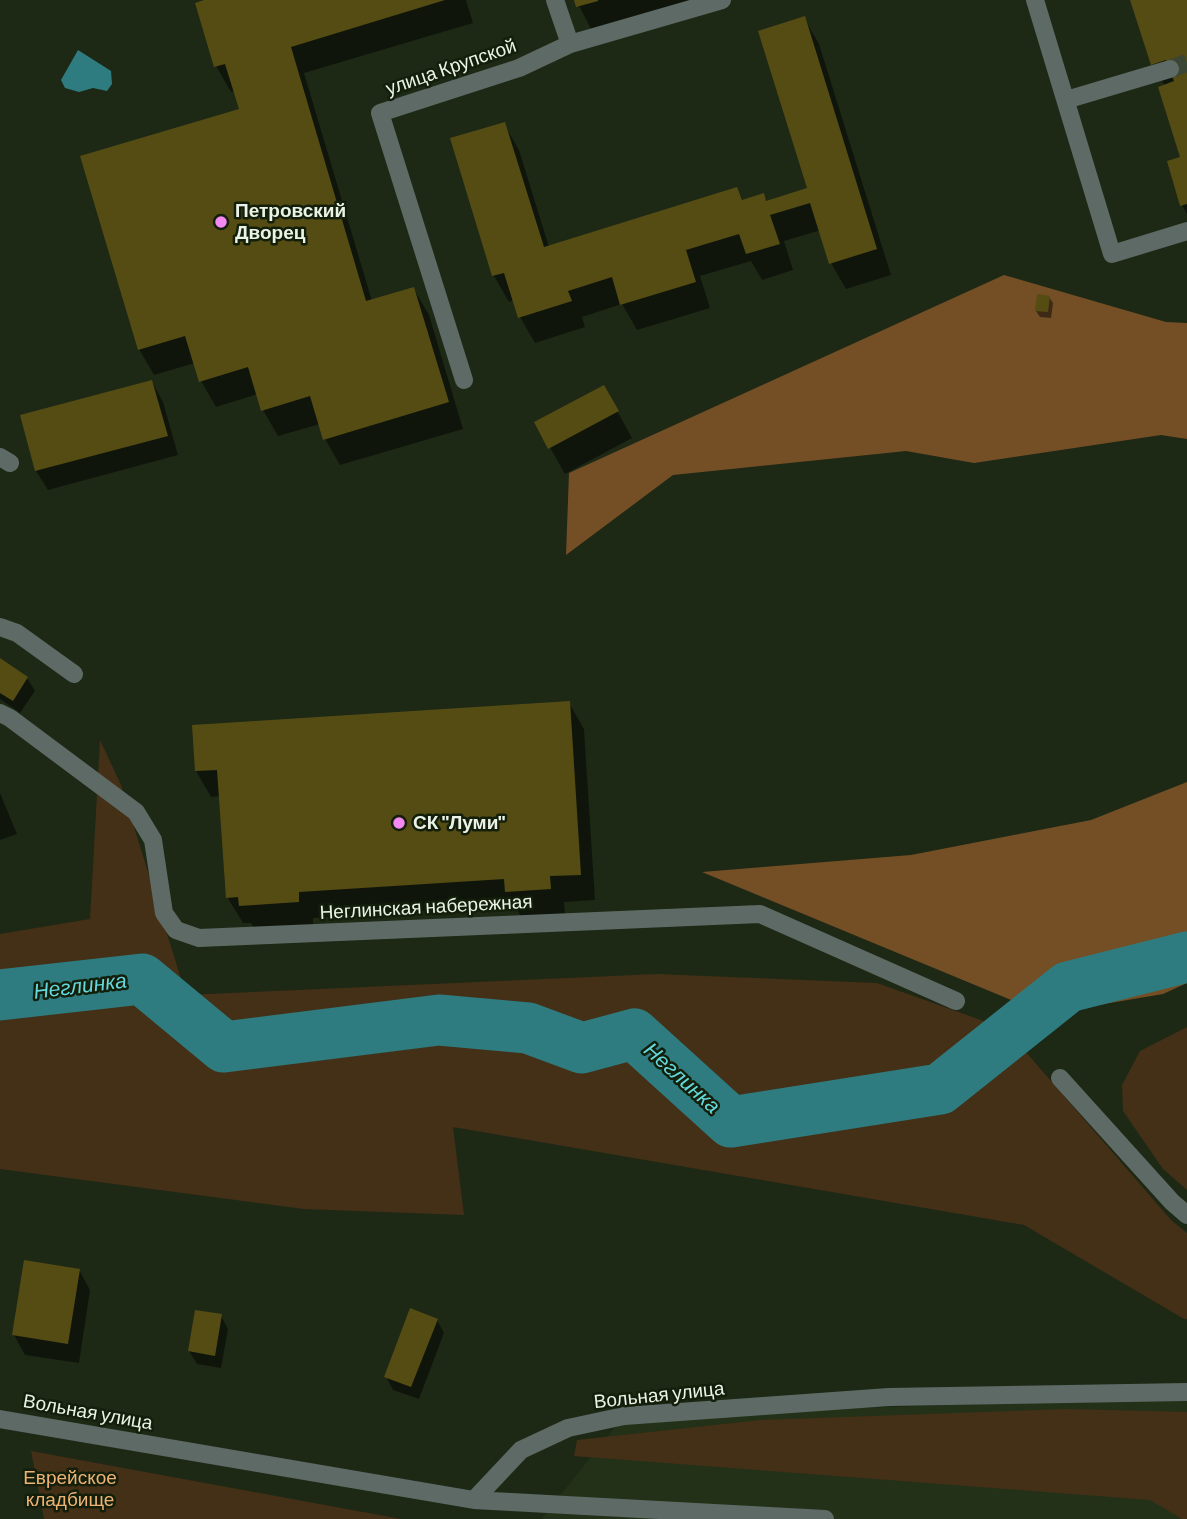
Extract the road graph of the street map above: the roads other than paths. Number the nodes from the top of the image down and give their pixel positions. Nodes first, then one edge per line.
1 (555, 0) edge
2 (722, 0) edge
3 (1035, 0) edge
4 (570, 44) junction
5 (1170, 69) tunnel mouth
6 (1066, 100) junction
7 (1187, 231) edge
8 (464, 380) dead end
9 (0, 627) edge
10 (74, 674) dead end
11 (0, 713) edge
12 (956, 1001) dead end
13 (1060, 1078) dead end
14 (1187, 1215) edge
15 (1187, 1392) edge
16 (0, 1419) edge
17 (474, 1500) junction
18 (825, 1519) edge

1 - 4 street
2 - 4 street, улица Крупской
3 - 6 street
4 - 8 street, улица Крупской
5 - 6 street
6 - 7 street
9 - 10 street
11 - 12 street, Неглинская набережная
13 - 14 street
15 - 17 street, Вольная улица
16 - 17 street, Вольная улица
17 - 18 street

